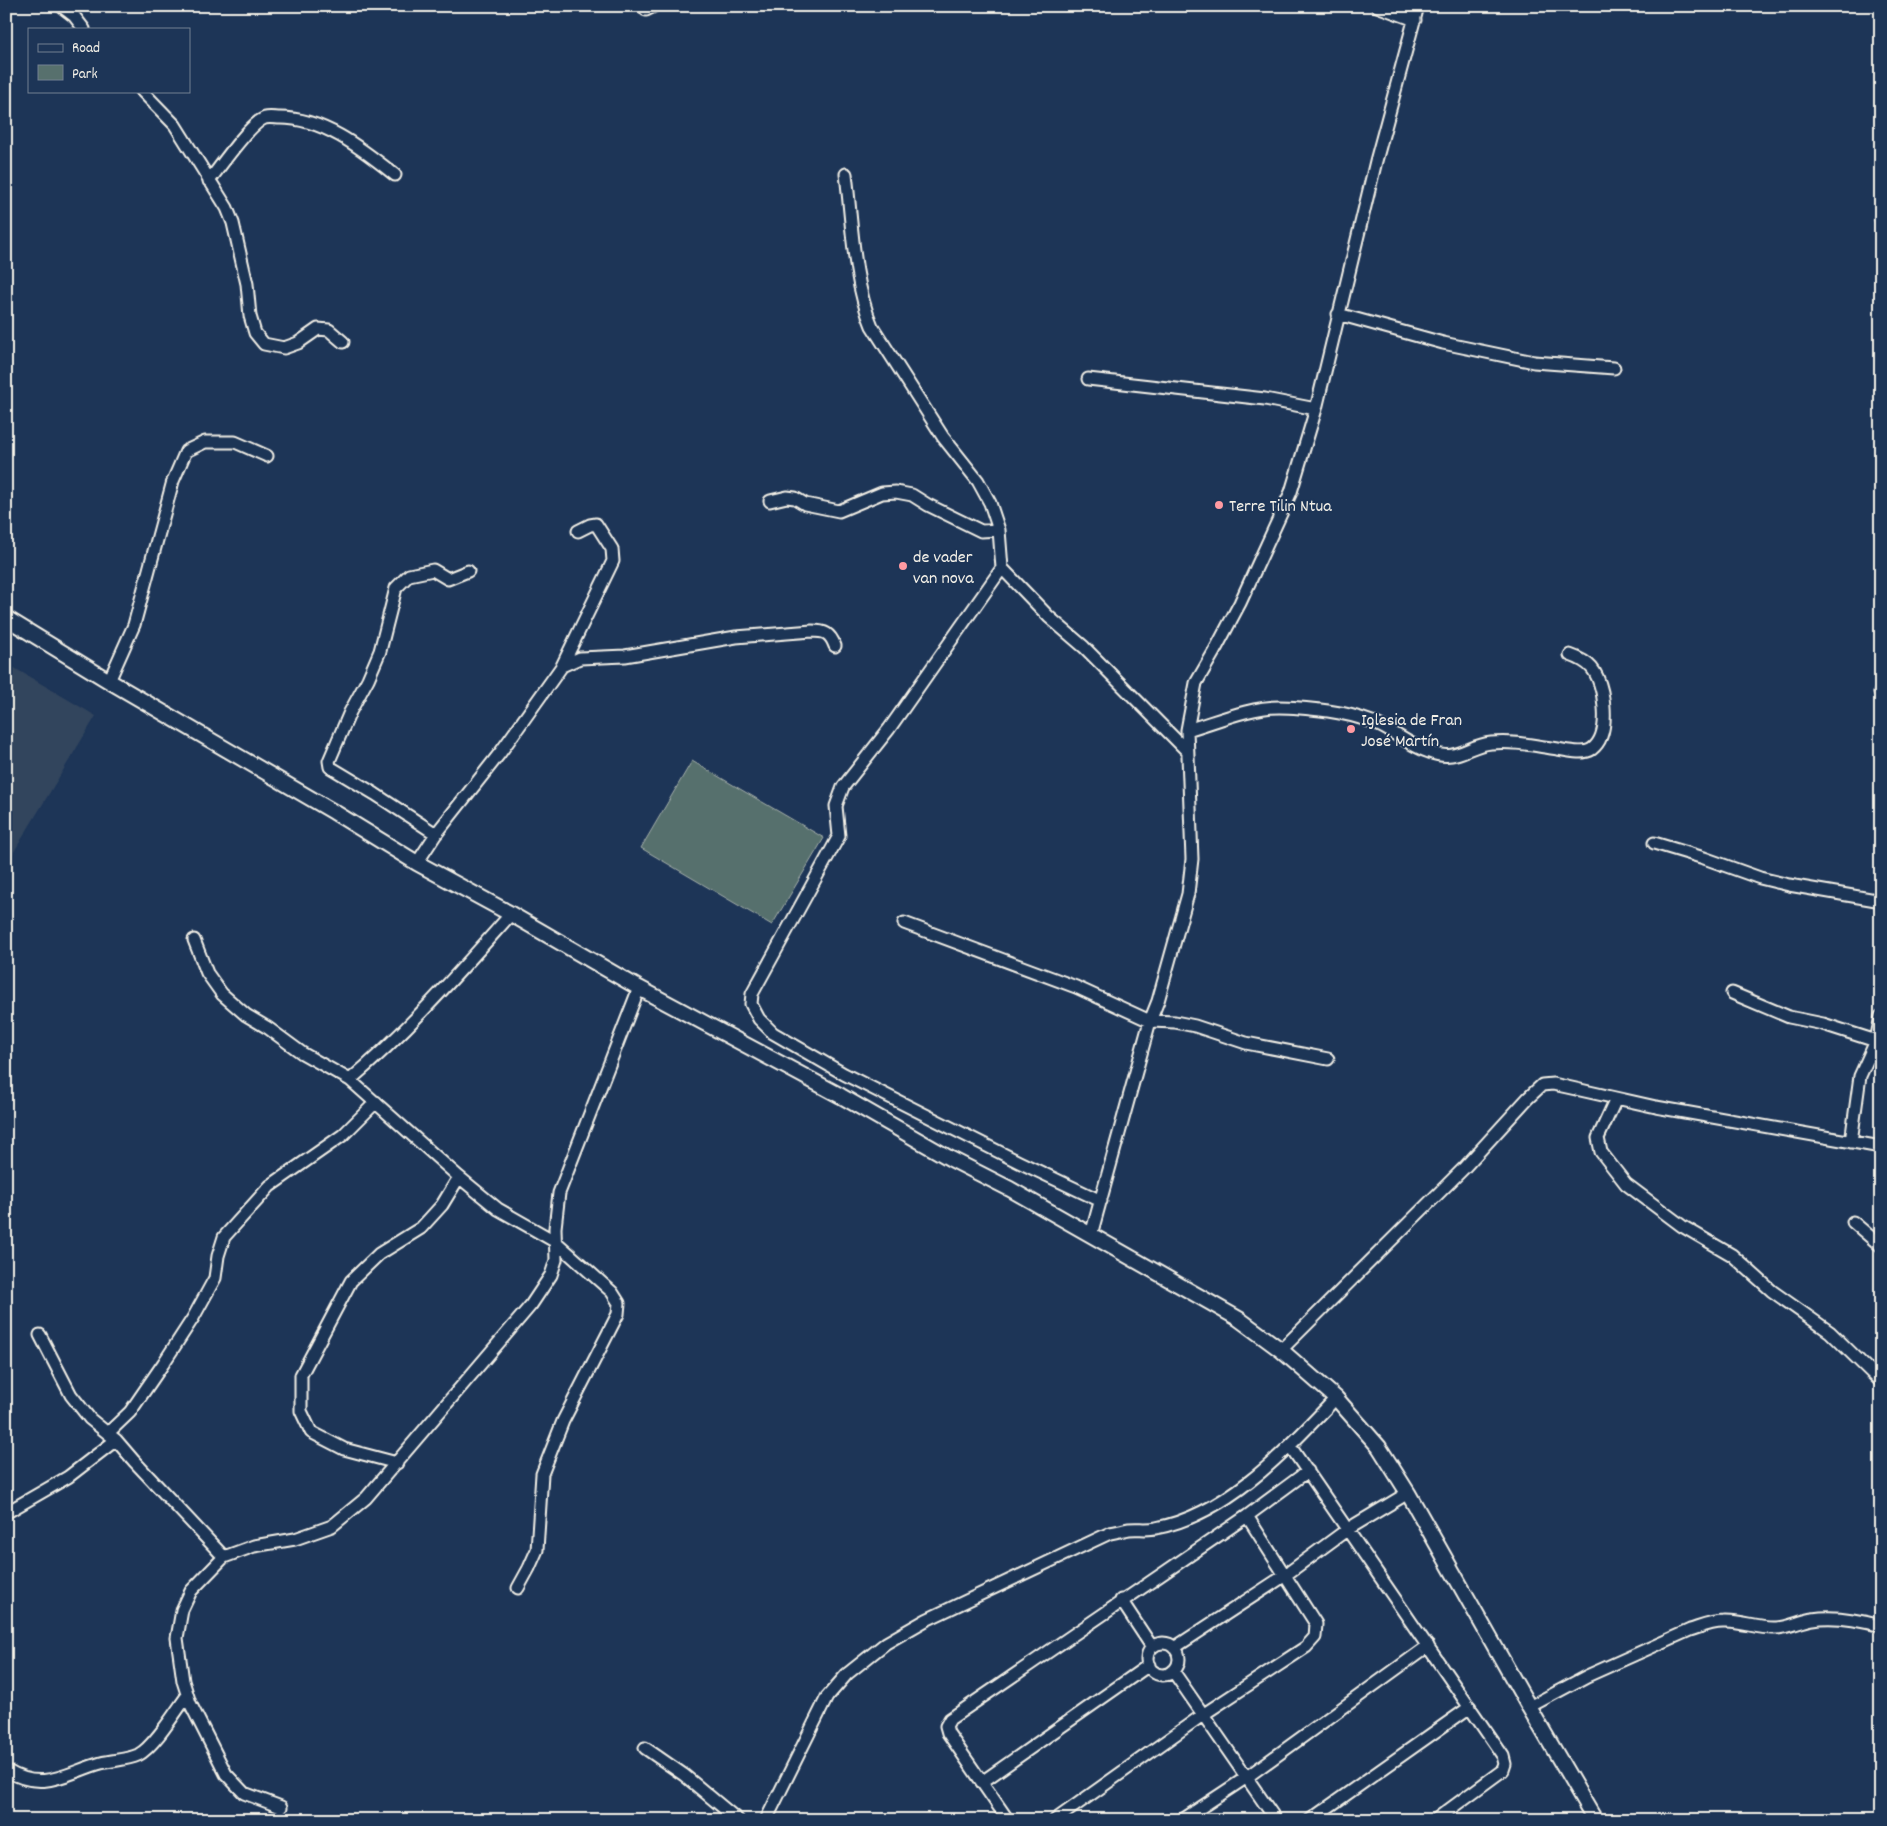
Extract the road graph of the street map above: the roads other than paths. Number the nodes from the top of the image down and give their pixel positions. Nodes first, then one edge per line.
1 (61, 6) edge
2 (1377, 6) edge
3 (1418, 6) edge
4 (1415, 20) junction
5 (83, 28) edge
6 (143, 92) edge
7 (846, 174) dead end
8 (395, 175) dead end
9 (209, 181) junction
10 (1338, 314) junction
11 (343, 342) dead end
12 (1614, 368) dead end
13 (1088, 379) dead end
14 (1316, 409) junction
15 (267, 456) dead end
16 (770, 501) dead end
17 (999, 530) junction
18 (578, 531) dead end
19 (1002, 568) junction
20 (468, 572) dead end
21 (6, 618) edge
22 (836, 646) dead end
23 (1570, 655) dead end
24 (562, 666) junction
25 (109, 681) junction
26 (1187, 730) junction
27 (1187, 751) junction
28 (436, 834) junction
29 (1654, 843) dead end
30 (417, 863) junction
31 (1881, 902) edge
32 (511, 914) junction
33 (904, 924) dead end
34 (194, 940) dead end
35 (639, 988) junction
36 (1732, 993) dead end
37 (1881, 1016) edge
38 (1150, 1021) junction
39 (1879, 1041) edge
40 (1328, 1059) dead end
41 (350, 1080) junction
42 (1616, 1099) junction
43 (376, 1102) junction
44 (1851, 1142) junction
45 (1881, 1147) edge
46 (459, 1177) junction
47 (1100, 1201) junction
48 (1853, 1222) dead end
49 (1091, 1235) junction
50 (556, 1242) junction
51 (1881, 1246) edge
52 (40, 1334) dead end
53 (1281, 1350) junction
54 (1881, 1382) edge
55 (1336, 1398) junction
56 (112, 1437) junction
57 (1290, 1446) junction
58 (397, 1463) junction
59 (1308, 1470) junction
60 (1408, 1493) junction
61 (9, 1511) dead end
62 (1247, 1516) junction
63 (1348, 1529) junction
64 (224, 1557) junction
65 (1284, 1576) junction
66 (518, 1588) dead end
67 (1121, 1600) junction
68 (1881, 1626) edge
69 (1428, 1646) junction
70 (1152, 1647) junction
71 (1174, 1648) junction
72 (1149, 1666) junction
73 (1173, 1671) junction
74 (187, 1696) junction
75 (1528, 1707) junction
76 (1470, 1708) junction
77 (1204, 1714) junction
78 (645, 1748) dead end
79 (6, 1770) edge
80 (1247, 1777) junction
81 (982, 1782) junction
82 (281, 1807) dead end
83 (770, 1818) edge
84 (738, 1820) edge
85 (1008, 1820) edge
86 (1055, 1820) edge
87 (1182, 1820) edge
88 (1276, 1820) edge
89 (1310, 1820) edge
90 (1435, 1820) edge
91 (1595, 1820) edge

1 - 5 street
2 - 4 street
3 - 4 street
4 - 10 street
6 - 9 street
7 - 17 street
8 - 9 street
9 - 11 street
10 - 12 street
10 - 14 street
13 - 14 street
14 - 26 street
15 - 25 street
16 - 17 street
17 - 19 street
18 - 24 street
19 - 27 street
19 - 47 street
20 - 28 street
21 - 25 main road
22 - 24 street
23 - 26 street
24 - 28 street
25 - 30 main road
26 - 27 street
27 - 38 street
28 - 30 street
29 - 31 street
30 - 32 main road
32 - 35 main road
32 - 41 street
33 - 38 street
34 - 41 street
35 - 49 main road
35 - 50 street
36 - 39 street
37 - 39 street
38 - 40 street
38 - 47 street
39 - 44 street
41 - 43 street
42 - 44 street
42 - 53 street
42 - 54 street
43 - 46 street
43 - 56 street
44 - 45 street
46 - 50 street
46 - 58 street
47 - 49 street
48 - 51 street
49 - 53 main road
50 - 58 street
50 - 66 street
52 - 56 street
53 - 55 main road
55 - 57 street
55 - 60 main road
56 - 61 street
56 - 64 street
57 - 59 street
57 - 83 street
58 - 64 street
59 - 62 street
59 - 63 street
60 - 63 street
60 - 75 main road
62 - 65 street
62 - 67 street
63 - 65 street
63 - 69 street
64 - 74 street
65 - 71 street
65 - 77 street
67 - 70 street
67 - 81 street
68 - 75 street
69 - 76 street
69 - 80 street
70 - 71 street
70 - 72 street
71 - 73 street
72 - 73 street
72 - 81 street
73 - 77 street
74 - 79 street
74 - 82 street
75 - 91 main road
76 - 89 street
76 - 90 street
77 - 80 street
77 - 86 street
78 - 84 street
80 - 87 street
80 - 88 street
81 - 85 street

